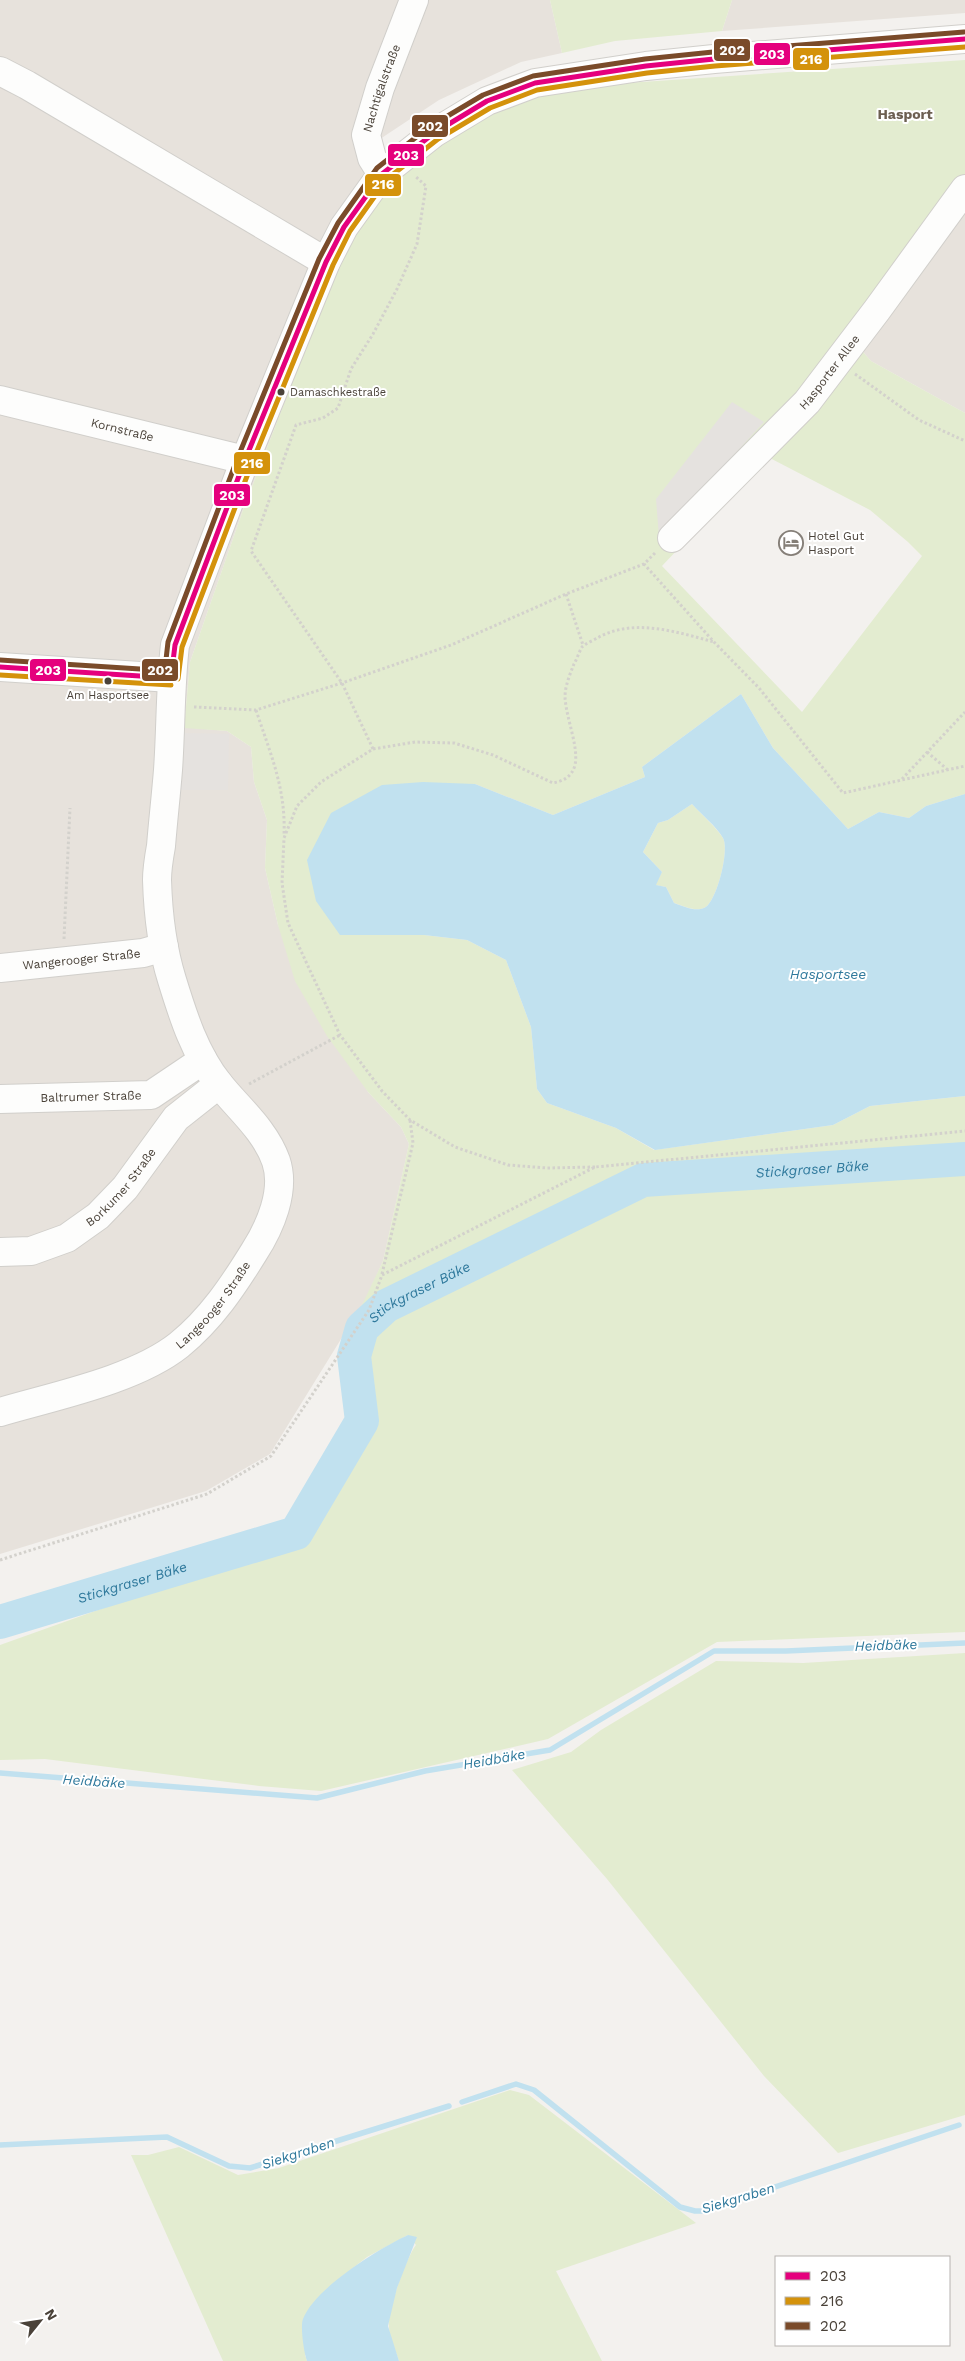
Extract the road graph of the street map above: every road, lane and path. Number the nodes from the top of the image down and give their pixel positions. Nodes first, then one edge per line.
1 (414, 0) edge
2 (965, 39) edge
3 (0, 71) edge
4 (390, 168) junction
5 (965, 189) edge
6 (326, 262) junction
7 (838, 362) junction
8 (0, 400) edge
9 (965, 440) edge
10 (245, 460) junction
11 (672, 538) joint
12 (644, 564) junction
13 (566, 594) junction
14 (714, 642) junction
15 (583, 645) junction
16 (0, 667) edge
17 (171, 678) junction
18 (342, 683) junction
19 (171, 706) junction
20 (256, 710) junction
21 (965, 712) edge
22 (373, 749) junction
23 (927, 752) junction
24 (965, 766) edge
25 (948, 770) junction
26 (902, 780) junction
27 (70, 808) dead end
28 (284, 838) junction
29 (164, 947) junction
30 (63, 962) junction
31 (0, 968) edge
32 (340, 1034) junction
33 (203, 1060) junction
34 (224, 1090) junction
35 (0, 1099) edge
36 (410, 1120) junction
37 (965, 1131) edge
38 (595, 1167) junction
39 (0, 1252) edge
40 (382, 1275) junction
41 (0, 1412) edge
42 (0, 1560) edge

1 - 4 street, Nachtigalstraße
2 - 4 street
3 - 6 street
4 - 6 street
4 - 18 path
5 - 7 street, Hasporter Allee
6 - 10 street
7 - 9 path
7 - 11 street, Hasporter Allee
8 - 10 street, Kornstraße
10 - 17 street
11 - 12 path
12 - 13 path
12 - 14 path
13 - 15 path
13 - 18 path
14 - 15 path
14 - 26 path
15 - 22 path
16 - 17 street
17 - 19 street
18 - 20 path
18 - 22 path
19 - 20 path
19 - 29 street
20 - 28 path
21 - 23 path
22 - 28 path
23 - 25 path
23 - 26 path
24 - 25 path
25 - 26 path
27 - 30 path
28 - 32 path
29 - 30 street, Wangerooger Straße
29 - 33 street
30 - 31 street, Wangerooger Straße
32 - 34 path
32 - 36 path
33 - 34 street
33 - 35 street, Baltrumer Straße
34 - 39 street, Borkumer Straße
34 - 41 street, Langeooger Straße
36 - 38 path
36 - 40 path
37 - 38 path
38 - 40 path
40 - 42 path

